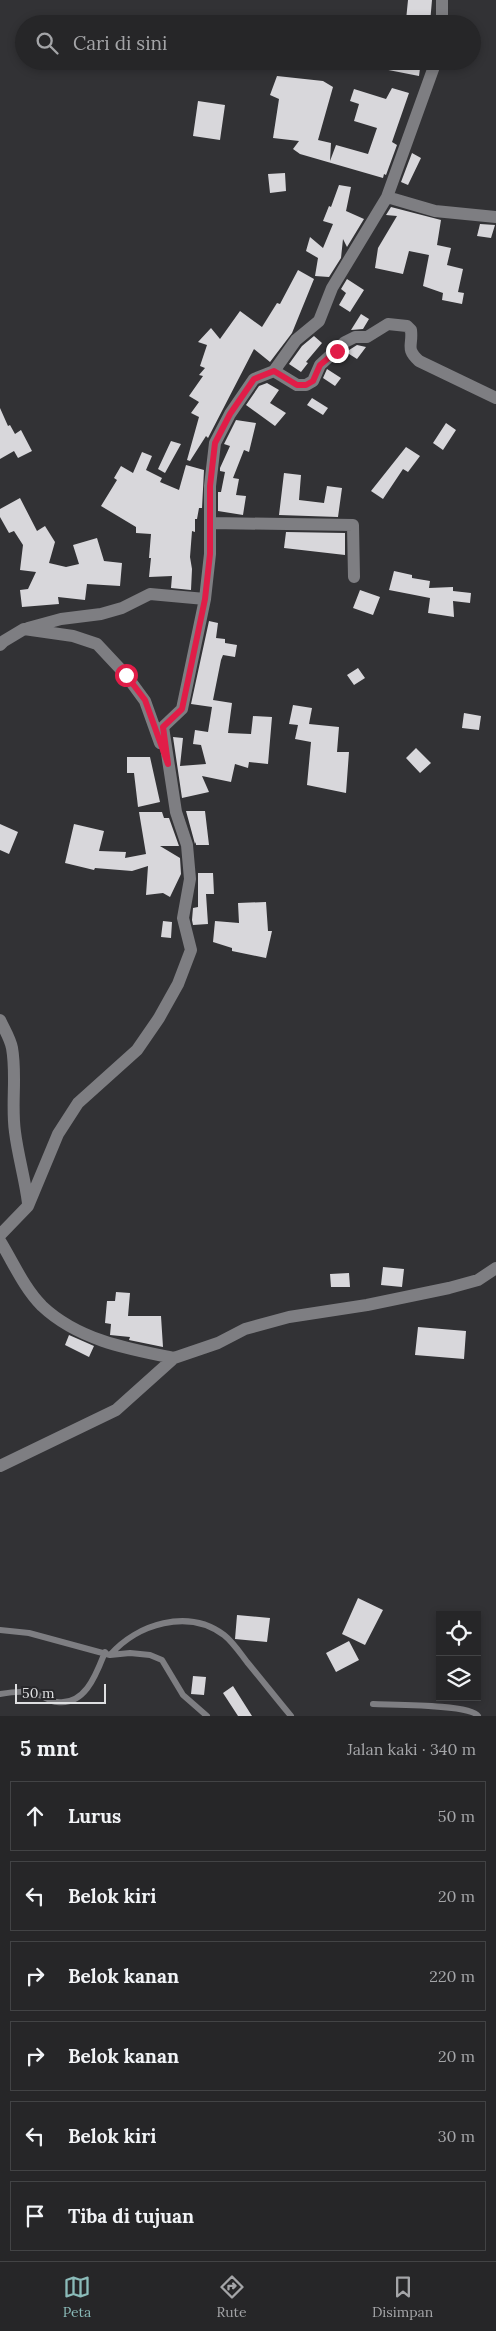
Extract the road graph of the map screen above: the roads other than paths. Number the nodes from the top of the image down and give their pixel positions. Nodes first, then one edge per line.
1 (442, 0) edge
2 (442, 15) edge
3 (433, 70) edge
4 (387, 197) junction
5 (496, 217) edge
6 (274, 371) junction
7 (496, 398) edge
8 (211, 523) junction
9 (354, 577) dead end
10 (205, 599) junction
11 (24, 629) junction
12 (0, 645) edge
13 (168, 764) junction
14 (0, 1020) edge
15 (28, 1206) junction
16 (0, 1235) edge
17 (0, 1241) edge
18 (496, 1268) edge
19 (174, 1358) junction
20 (0, 1466) edge
21 (0, 1630) edge
22 (107, 1653) junction
23 (0, 1694) edge
24 (373, 1704) dead end
25 (207, 1716) edge
26 (291, 1716) edge
27 (478, 1716) edge

1 - 2 street
3 - 4 street
4 - 5 street
4 - 6 street
6 - 7 street
6 - 8 street
8 - 9 street
8 - 10 street
10 - 11 street
10 - 13 street
11 - 12 street
11 - 13 street
13 - 15 street
14 - 15 street
15 - 16 street
17 - 19 street
18 - 19 street
19 - 20 street
21 - 22 lane
22 - 23 lane
22 - 25 lane
22 - 26 lane
24 - 27 lane

